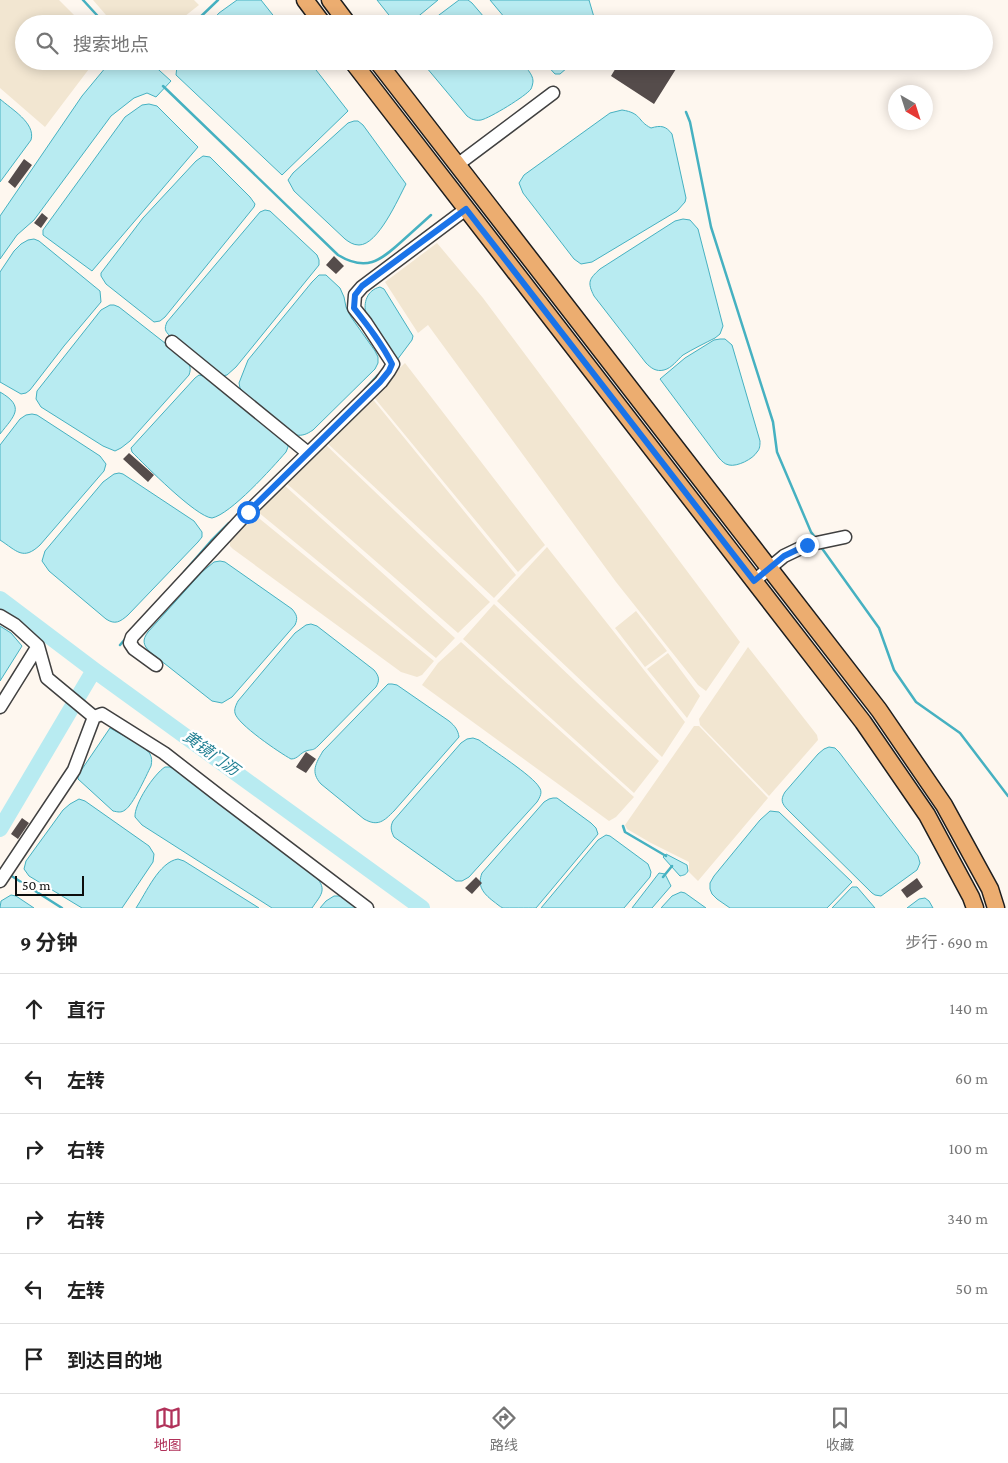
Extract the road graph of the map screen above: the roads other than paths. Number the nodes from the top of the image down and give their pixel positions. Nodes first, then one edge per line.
1 (305, 0) edge
2 (330, 0) edge
3 (316, 15) edge
4 (341, 15) edge
5 (359, 70) edge
6 (384, 70) edge
7 (553, 94) dead end
8 (457, 165) junction
9 (466, 209) junction
10 (172, 342) dead end
11 (308, 453) junction
12 (845, 537) dead end
13 (769, 567) junction
14 (754, 581) junction
15 (0, 616) edge
16 (38, 646) junction
17 (156, 665) dead end
18 (0, 707) edge
19 (94, 717) junction
20 (0, 881) edge
21 (367, 908) edge
22 (975, 908) edge
23 (996, 908) edge

1 - 3 main road
2 - 4 main road
5 - 9 main road
6 - 8 main road
7 - 8 lane
8 - 13 main road
9 - 11 lane
9 - 14 main road
10 - 11 lane
11 - 17 lane
12 - 13 lane
13 - 14 lane
13 - 23 main road
14 - 22 main road
15 - 16 lane
16 - 18 lane
16 - 19 lane
19 - 20 lane
19 - 21 lane

